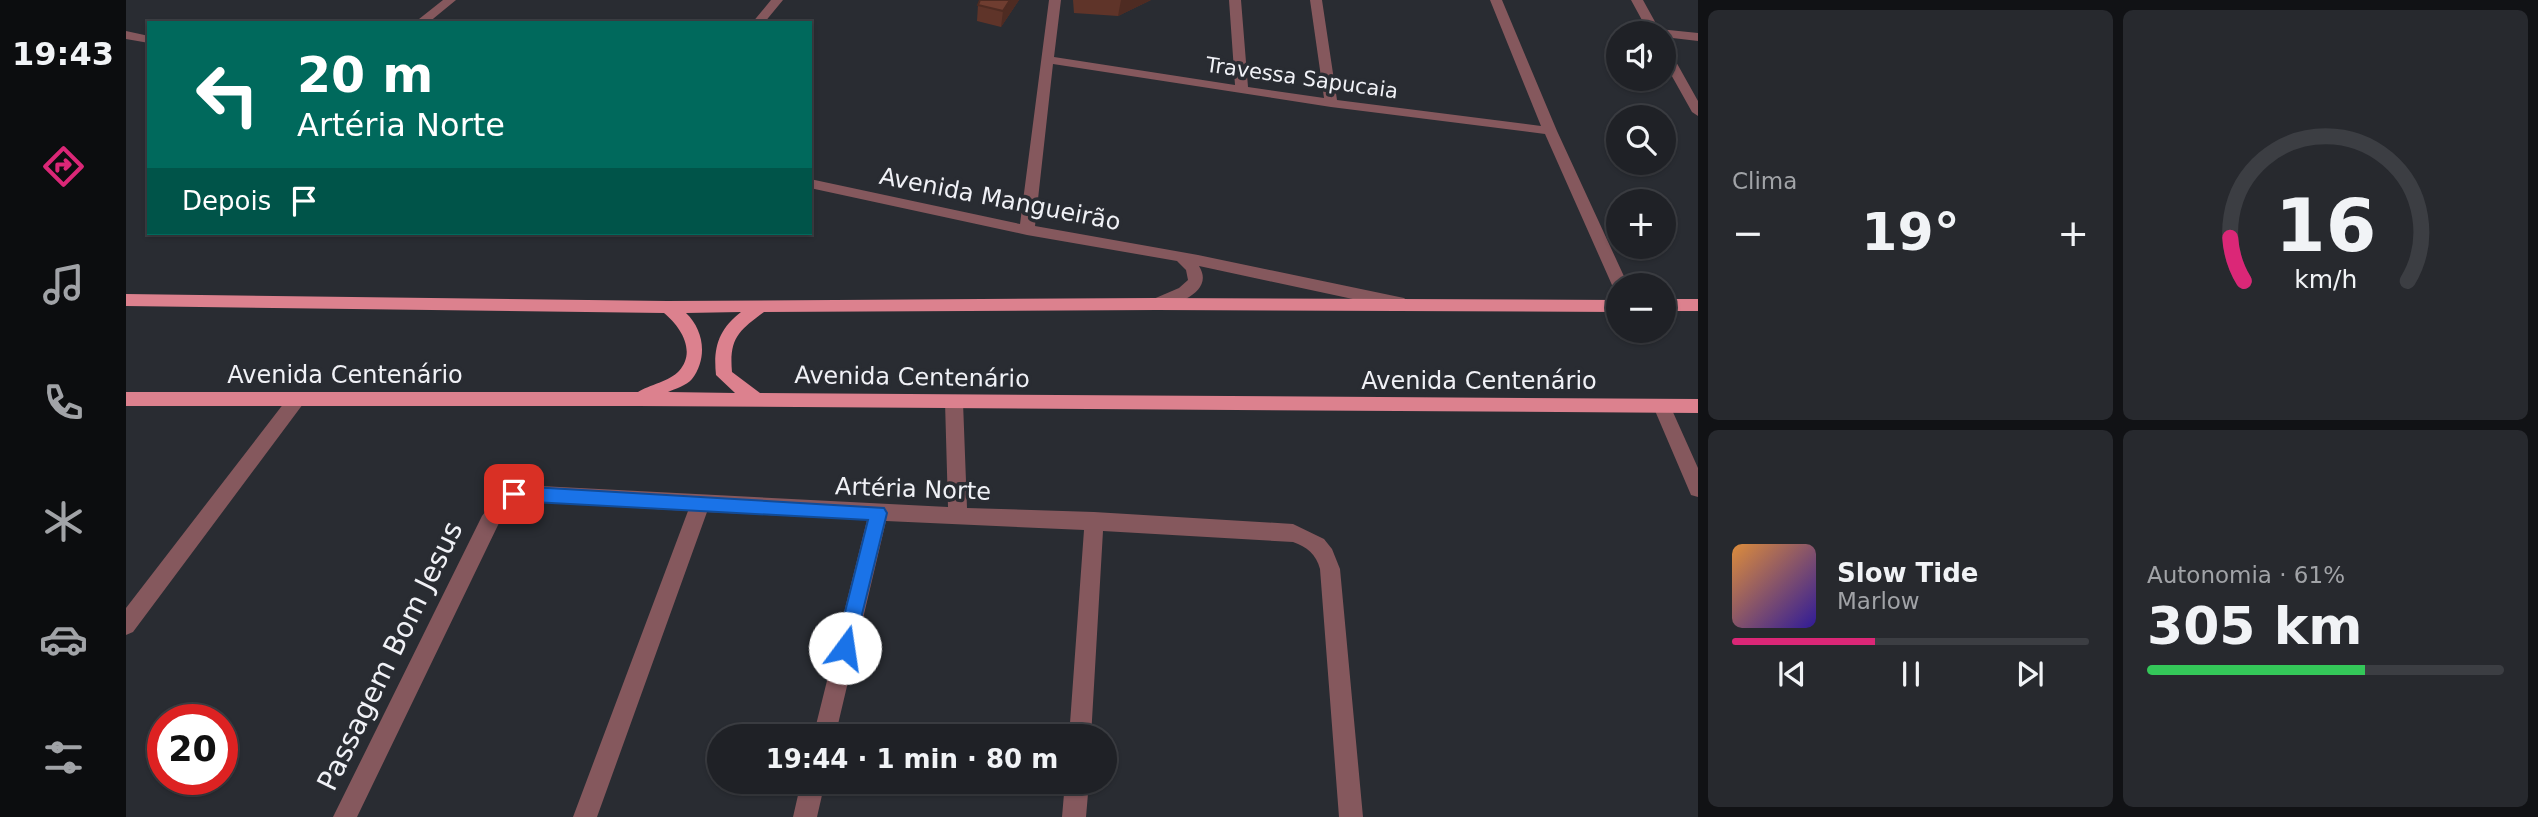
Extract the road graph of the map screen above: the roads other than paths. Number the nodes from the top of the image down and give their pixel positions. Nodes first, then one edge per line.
1 (450, 0) edge
2 (777, 0) edge
3 (1055, 0) edge
4 (1235, 0) edge
5 (1316, 0) edge
6 (1496, 0) edge
7 (1637, 0) edge
8 (423, 21) edge
9 (760, 21) edge
10 (1648, 21) edge
11 (126, 35) edge
12 (1676, 35) edge
13 (1698, 37) edge
14 (147, 40) edge
15 (1049, 60) junction
16 (1676, 73) edge
17 (1242, 88) junction
18 (1331, 103) junction
19 (1698, 112) edge
20 (1550, 131) junction
21 (812, 183) edge
22 (1027, 230) junction
23 (1181, 257) junction
24 (1615, 273) edge
25 (126, 300) edge
26 (1157, 304) junction
27 (1408, 304) junction
28 (1698, 305) edge
29 (1606, 306) edge
30 (1676, 306) edge
31 (667, 307) junction
32 (760, 307) junction
33 (126, 399) edge
34 (297, 399) junction
35 (638, 399) junction
36 (757, 400) junction
37 (954, 402) junction
38 (1662, 406) junction
39 (1698, 406) edge
40 (1698, 489) edge
41 (700, 505) junction
42 (878, 513) junction
43 (958, 515) junction
44 (1094, 520) junction
45 (489, 522) joint
46 (126, 625) edge
47 (827, 724) edge
48 (1081, 724) edge
49 (810, 794) edge
50 (1076, 794) edge
51 (345, 817) edge
52 (585, 817) edge
53 (805, 817) edge
54 (1074, 817) edge
55 (1351, 817) edge

1 - 8 street
2 - 9 street
3 - 15 street
4 - 17 street
5 - 18 street
6 - 20 street
7 - 10 street
11 - 14 street
12 - 13 street
15 - 17 street, Travessa Sapucaia
15 - 22 street
16 - 19 street
17 - 18 street, Travessa Sapucaia
18 - 20 street, Travessa Sapucaia
20 - 24 street
21 - 22 street, Avenida Mangueirão
22 - 23 street, Avenida Mangueirão
23 - 26 street
23 - 27 street, Avenida Mangueirão
25 - 31 main road
26 - 27 main road
26 - 32 main road
27 - 29 main road
28 - 30 main road
31 - 32 main road
31 - 35 main road
32 - 36 main road
33 - 34 main road, Avenida Centenário
34 - 35 main road, Avenida Centenário
34 - 46 street
35 - 36 main road, Avenida Centenário
36 - 37 main road, Avenida Centenário
37 - 38 main road, Avenida Centenário
37 - 43 street
38 - 39 main road, Avenida Centenário
38 - 40 street
41 - 42 street, Artéria Norte
41 - 45 street, Artéria Norte
41 - 52 street
42 - 43 street, Artéria Norte
42 - 47 street
43 - 44 street, Artéria Norte
44 - 48 street
44 - 55 street, Artéria Norte
45 - 51 street, Passagem Bom Jesus
49 - 53 street
50 - 54 street

